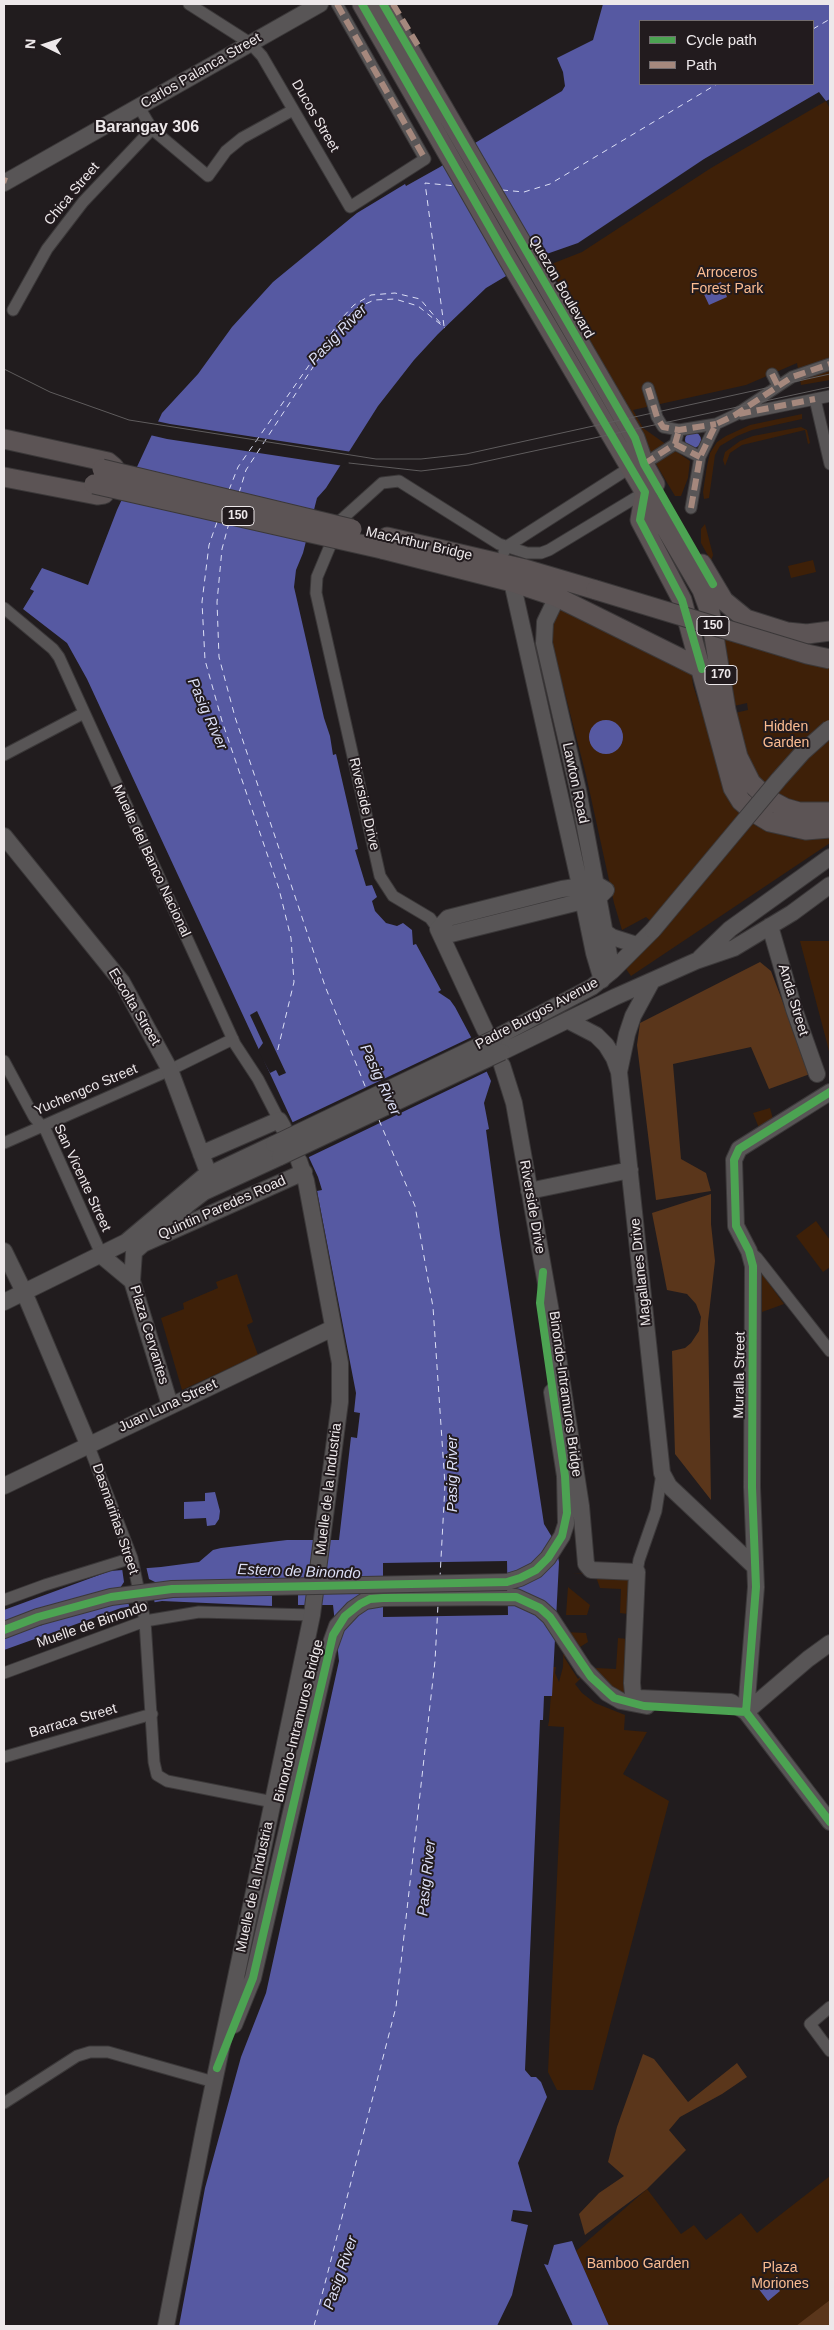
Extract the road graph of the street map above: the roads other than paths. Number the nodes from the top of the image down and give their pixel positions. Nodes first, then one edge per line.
1 (189, 4) edge
2 (320, 4) edge
3 (336, 4) edge
4 (362, 4) edge
5 (383, 4) edge
6 (250, 43) junction
7 (139, 107) junction
8 (293, 110) junction
9 (152, 130) junction
10 (5, 181) edge
11 (13, 310) dead end
12 (830, 364) edge
13 (772, 374) dead end
14 (778, 386) junction
15 (648, 388) dead end
16 (830, 396) edge
17 (599, 397) junction
18 (815, 399) junction
19 (735, 415) junction
20 (716, 424) junction
21 (680, 430) junction
22 (4, 439) edge
23 (676, 444) junction
24 (4, 447) edge
25 (700, 457) junction
26 (830, 464) edge
27 (4, 466) edge
28 (637, 466) junction
29 (4, 477) edge
30 (104, 478) junction
31 (645, 492) junction
32 (691, 508) dead end
33 (342, 519) dead end
34 (383, 543) junction
35 (330, 546) dead end
36 (502, 555) junction
37 (512, 582) junction
38 (557, 597) junction
39 (4, 608) edge
40 (830, 631) edge
41 (830, 658) edge
42 (702, 669) junction
43 (84, 713) junction
44 (830, 728) edge
45 (4, 755) edge
46 (830, 812) edge
47 (830, 828) edge
48 (4, 836) edge
49 (830, 857) edge
50 (830, 885) edge
51 (590, 892) junction
52 (770, 926) junction
53 (438, 929) junction
54 (602, 930) junction
55 (636, 945) junction
56 (594, 952) junction
57 (696, 961) junction
58 (607, 976) junction
59 (652, 981) junction
60 (573, 998) junction
61 (567, 1020) junction
62 (233, 1039) junction
63 (496, 1046) junction
64 (4, 1061) edge
65 (170, 1070) junction
66 (619, 1072) junction
67 (826, 1086) edge
68 (281, 1123) joint
69 (41, 1126) junction
70 (4, 1143) edge
71 (277, 1150) junction
72 (201, 1154) junction
73 (630, 1170) junction
74 (208, 1175) junction
75 (529, 1191) junction
76 (149, 1241) junction
77 (4, 1251) edge
78 (750, 1251) junction
79 (102, 1256) junction
80 (543, 1272) junction
81 (132, 1281) junction
82 (24, 1292) junction
83 (4, 1302) edge
84 (333, 1328) junction
85 (830, 1351) edge
86 (170, 1405) junction
87 (88, 1444) junction
88 (662, 1473) junction
89 (4, 1486) edge
90 (133, 1563) junction
91 (639, 1564) junction
92 (755, 1566) junction
93 (4, 1600) edge
94 (314, 1609) junction
95 (144, 1615) junction
96 (4, 1630) edge
97 (830, 1643) edge
98 (4, 1673) edge
99 (746, 1712) junction
100 (152, 1714) junction
101 (4, 1757) edge
102 (273, 1802) junction
103 (830, 1822) edge
104 (830, 2007) edge
105 (830, 2051) edge
106 (215, 2075) junction
107 (4, 2103) edge
108 (166, 2326) edge

1 - 6 street, Ducos Street
2 - 6 street, Carlos Palanca Street
3 - 8 street, Ducos Street
4 - 17 main road, Quezon Boulevard / 170
5 - 17 main road, Quezon Boulevard / 170
6 - 7 street, Carlos Palanca Street
6 - 8 street, Ducos Street
7 - 9 street
7 - 10 street, Carlos Palanca Street
8 - 9 street
9 - 11 street, Chica Street
12 - 14 street
13 - 14 street
14 - 19 street
15 - 21 street
16 - 18 street
17 - 28 main road, Quezon Boulevard / 170
18 - 19 street
18 - 26 street
19 - 20 street
20 - 21 street
20 - 25 street
21 - 23 street
22 - 30 main road
23 - 25 street
23 - 28 street
24 - 30 main road, MacArthur Bridge / 150
25 - 32 street
27 - 30 main road, MacArthur Bridge / 150
28 - 31 main road, Quezon Boulevard / 170
28 - 36 street
28 - 40 main road, Quezon Boulevard / 170
29 - 30 main road
30 - 34 main road, MacArthur Bridge / 150, bridge
31 - 36 street
31 - 42 main road, 170
31 - 46 main road, Quezon Boulevard / 170
33 - 36 street
34 - 36 main road, MacArthur Bridge / 150
34 - 37 main road, MacArthur Bridge / 150
35 - 53 street, Riverside Drive
36 - 41 main road, MacArthur Bridge / 150, bridge
37 - 38 main road, MacArthur Bridge / 150
37 - 51 street, Lawton Road
38 - 42 main road, MacArthur Bridge / 150
38 - 51 street, Lawton Road
39 - 43 street, Muelle del Banco Nacional
42 - 47 main road
43 - 45 street
43 - 62 street, Muelle del Banco Nacional
44 - 55 street, Padre Burgos Avenue, bridge
48 - 65 street, Escolta Street
49 - 57 street, Padre Burgos Avenue
50 - 52 street, Padre Burgos Avenue
51 - 53 street
51 - 54 street, Lawton Road
51 - 56 street, Lawton Road
52 - 57 street, Padre Burgos Avenue
52 - 67 street, Anda Street
53 - 63 street, Riverside Drive
54 - 55 street
54 - 58 street, Lawton Road
55 - 58 street, Padre Burgos Avenue
56 - 58 street, Lawton Road
56 - 60 street
57 - 59 street, Padre Burgos Avenue
58 - 60 street, Padre Burgos Avenue
59 - 61 street, Padre Burgos Avenue
59 - 66 street, Magallanes Drive
60 - 63 street, Padre Burgos Avenue
61 - 63 street, Padre Burgos Avenue
61 - 66 street, Magallanes Drive
62 - 65 street, Yuchengco Street
62 - 68 street, Muelle del Banco Nacional
63 - 71 street, Padre Burgos Avenue, bridge
63 - 75 street, Riverside Drive
64 - 69 street, San Vicente Street
65 - 69 street, Yuchengco Street
65 - 72 street, Escolta Street
66 - 73 street, Magallanes Drive
67 - 78 street, Muralla Street
68 - 72 street
69 - 70 street, Yuchengco Street
69 - 79 street, San Vicente Street
71 - 74 street, Quintin Paredes Road
71 - 76 street, Quintin Paredes Road
72 - 74 street, Escolta Street
73 - 75 street
73 - 88 street, Magallanes Drive
74 - 79 street, Quintin Paredes Road
75 - 80 street, Riverside Drive
76 - 81 street, Plaza Cervantes
76 - 84 street, Quintin Paredes Road
77 - 82 street, Dasmariñas Street
78 - 85 street
78 - 92 street, Muralla Street
79 - 81 street
79 - 82 street, Quintin Paredes Road
80 - 91 street, Riverside Drive
80 - 96 street, Binondo-Intramuros Bridge, bridge
81 - 86 street, Plaza Cervantes
82 - 83 street, Quintin Paredes Road
82 - 87 street, Dasmariñas Street
84 - 86 street, Juan Luna Street
84 - 94 street, Muelle de la Industria
86 - 87 street, Juan Luna Street
87 - 89 street, Juan Luna Street
87 - 90 street, Dasmariñas Street
88 - 91 street, Magallanes Drive
88 - 92 street, Magallanes Drive
90 - 93 street
90 - 95 street, Dasmariñas Street
91 - 99 street, Magallanes Drive
92 - 99 street, Muralla Street
94 - 95 street, Muelle de Binondo
94 - 102 street, Muelle de la Industria
95 - 98 street, Muelle de Binondo
95 - 100 street, Dasmariñas Street
97 - 99 street
99 - 103 street
99 - 106 street, Binondo-Intramuros Bridge
100 - 101 street, Barraca Street
100 - 102 street, Dasmariñas Street
102 - 106 street, Muelle de la Industria
104 - 105 street
106 - 107 street
106 - 108 street, Muelle de la Industria

